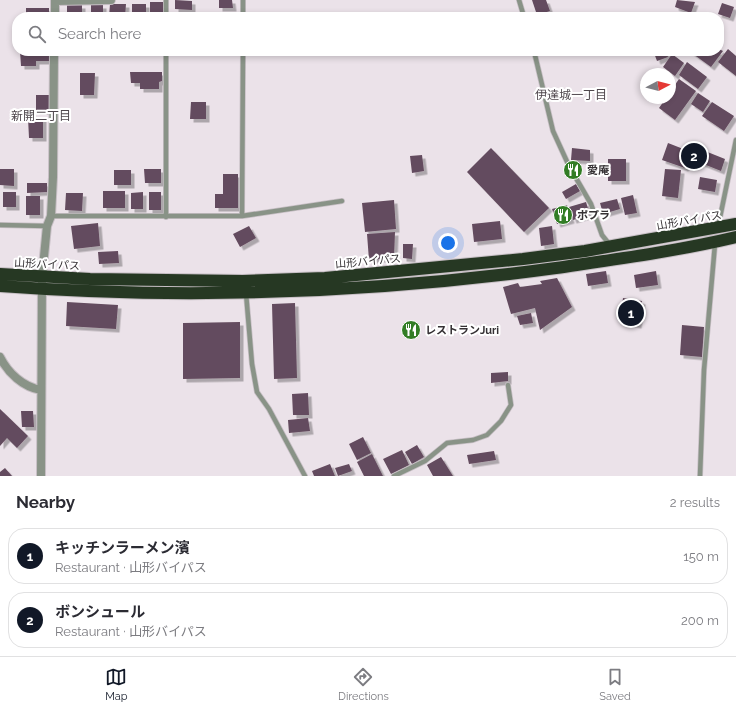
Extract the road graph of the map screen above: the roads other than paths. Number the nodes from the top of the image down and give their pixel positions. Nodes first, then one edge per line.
1 (55, 0) edge
2 (111, 0) edge
3 (166, 0) edge
4 (243, 0) edge
5 (519, 0) edge
6 (55, 12) edge
7 (166, 12) edge
8 (243, 12) edge
9 (523, 12) edge
10 (54, 56) edge
11 (166, 56) edge
12 (242, 56) edge
13 (535, 56) edge
14 (736, 140) edge
15 (342, 201) dead end
16 (51, 216) junction
17 (242, 216) junction
18 (166, 217) junction
19 (736, 224) edge
20 (0, 225) edge
21 (47, 226) junction
22 (717, 228) junction
23 (736, 237) edge
24 (715, 242) junction
25 (611, 246) junction
26 (0, 274) edge
27 (42, 277) junction
28 (0, 286) edge
29 (42, 290) junction
30 (246, 293) junction
31 (0, 357) edge
32 (508, 385) dead end
33 (41, 390) junction
34 (42, 476) edge
35 (305, 476) edge
36 (394, 476) edge
37 (700, 476) edge

1 - 2 street
1 - 6 street
3 - 7 lane
4 - 8 lane
5 - 9 lane
10 - 16 street
11 - 18 lane
12 - 17 lane
13 - 25 lane
14 - 22 lane
15 - 17 lane
16 - 18 lane
16 - 21 street
17 - 18 lane
19 - 22 highway, 山形バイパス
20 - 21 lane
21 - 27 street
22 - 25 highway, 山形バイパス
23 - 24 highway
24 - 30 highway
24 - 37 lane
25 - 27 highway, 山形バイパス
26 - 27 highway, 山形バイパス
27 - 29 street
28 - 29 highway
29 - 30 highway
29 - 33 street
30 - 35 lane
31 - 33 street
32 - 36 lane
33 - 34 street

